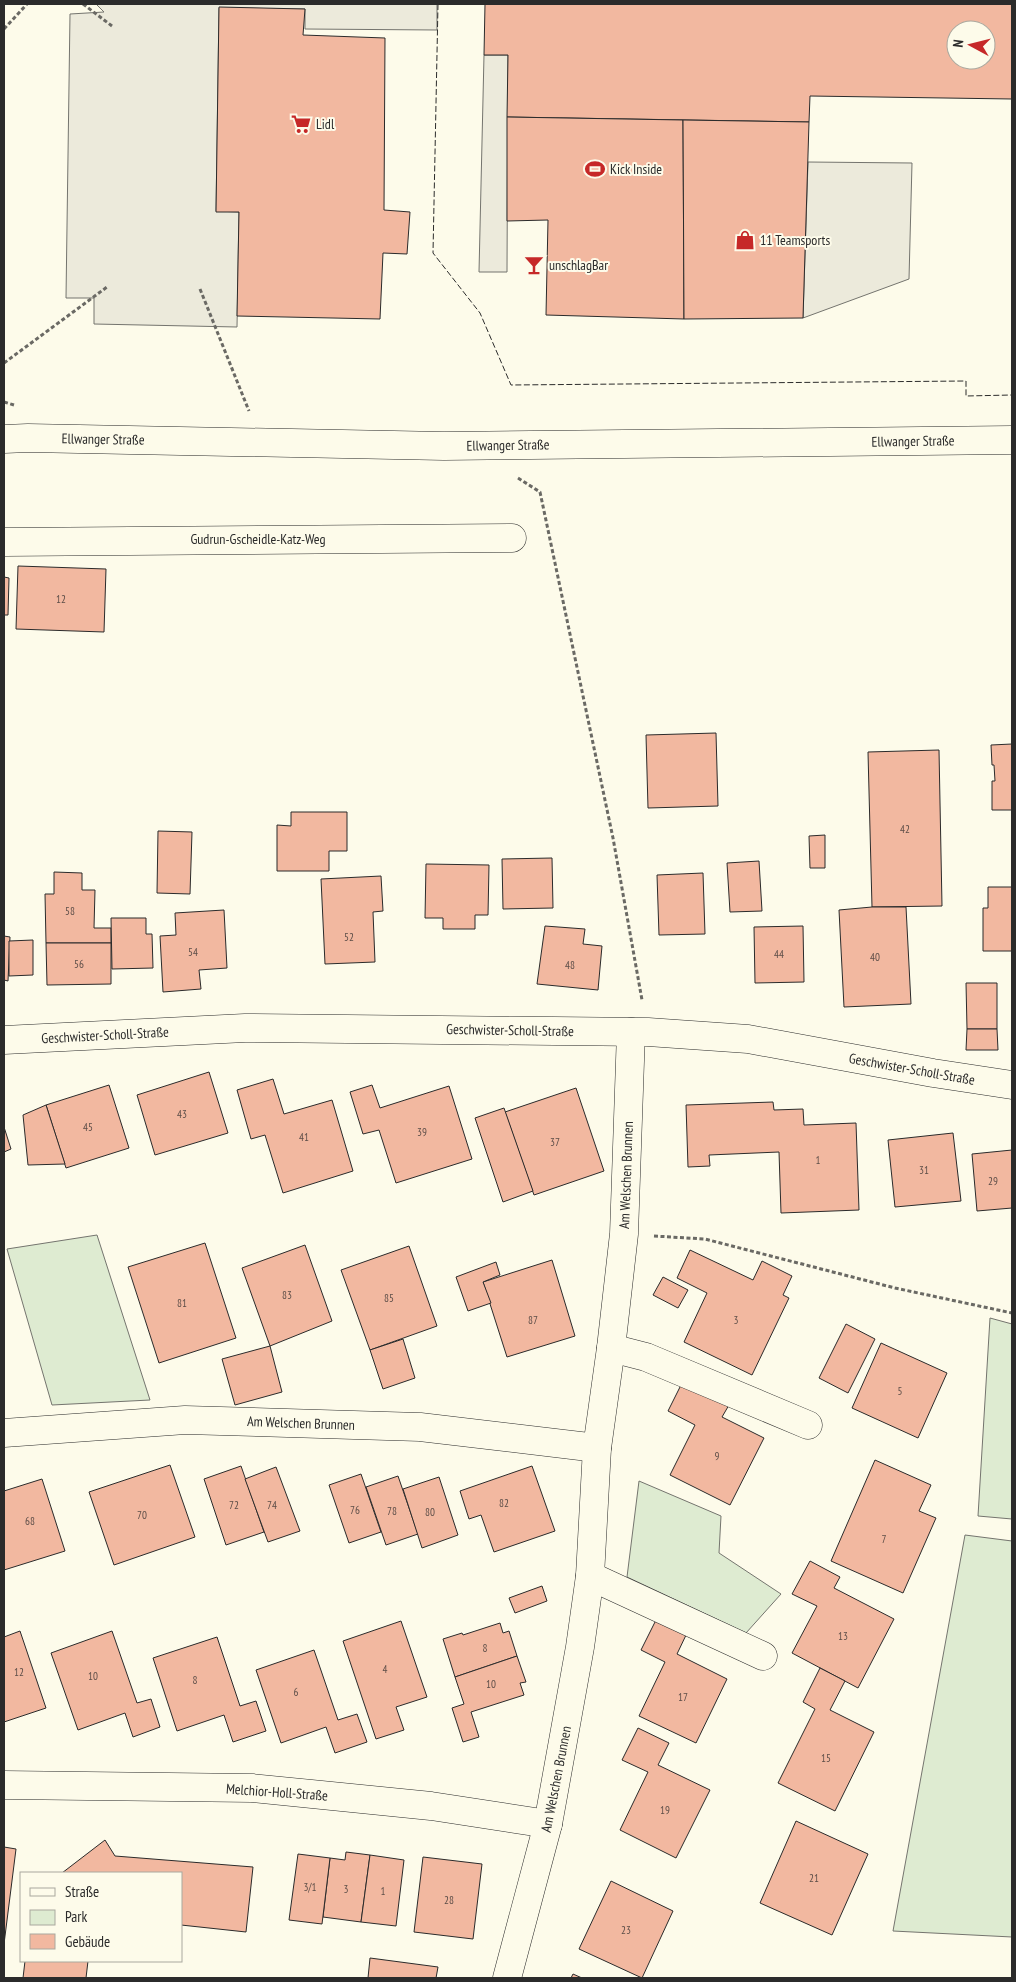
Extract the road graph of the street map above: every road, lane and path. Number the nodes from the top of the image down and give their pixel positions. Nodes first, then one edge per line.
1 (27, 4) edge
2 (83, 4) edge
3 (112, 26) dead end
4 (4, 29) edge
5 (107, 287) dead end
6 (200, 289) dead end
7 (4, 363) edge
8 (4, 402) edge
9 (11, 415) edge
10 (251, 416) dead end
11 (16, 438) edge
12 (1012, 440) edge
13 (516, 476) dead end
14 (512, 538) dead end
15 (4, 542) edge
16 (639, 1032) junction
17 (4, 1040) edge
18 (1012, 1085) edge
19 (624, 1234) junction
20 (1012, 1313) edge
21 (612, 1348) junction
22 (808, 1425) dead end
23 (4, 1433) edge
24 (598, 1448) junction
25 (590, 1576) junction
26 (763, 1656) dead end
27 (4, 1785) edge
28 (548, 1824) junction
29 (508, 1978) edge

1 - 4 path
2 - 3 path
5 - 7 path
6 - 10 path
8 - 9 path
9 - 11 street
11 - 12 street, Ellwanger Straße
13 - 16 path
14 - 15 street, Gudrun-Gscheidle-Katz-Weg
16 - 17 street, Geschwister-Scholl-Straße
16 - 18 street, Geschwister-Scholl-Straße
16 - 19 street, Am Welschen Brunnen
19 - 20 path
19 - 21 street, Am Welschen Brunnen
21 - 22 street
21 - 24 street, Am Welschen Brunnen
23 - 24 street, Am Welschen Brunnen
24 - 25 street, Am Welschen Brunnen
25 - 26 street
25 - 28 street, Am Welschen Brunnen
27 - 28 street, Melchior-Holl-Straße
28 - 29 street, Am Welschen Brunnen

